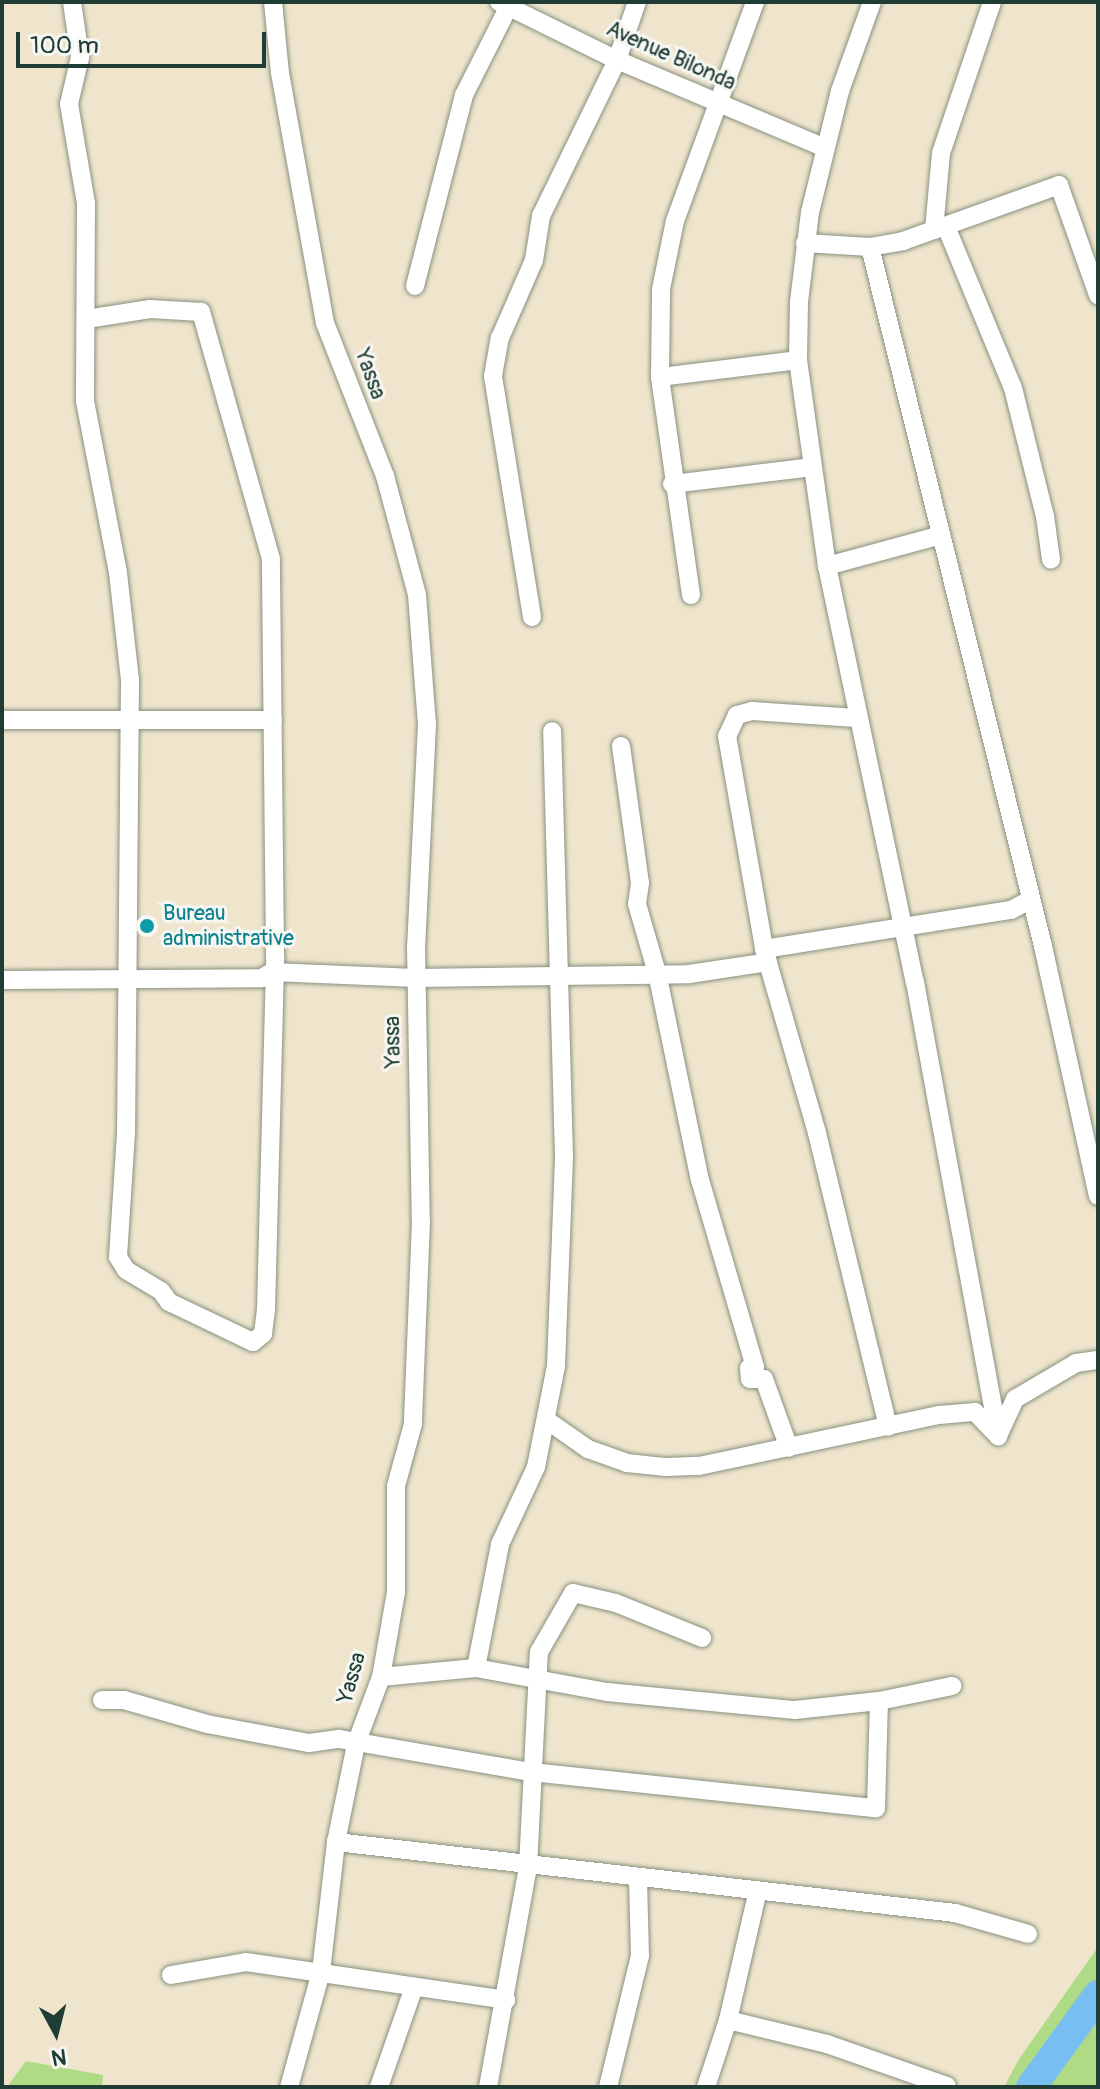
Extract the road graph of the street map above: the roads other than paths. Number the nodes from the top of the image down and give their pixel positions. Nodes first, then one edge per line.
1 (72, 2) edge
2 (273, 2) edge
3 (637, 2) edge
4 (755, 2) edge
5 (872, 2) edge
6 (992, 2) edge
7 (504, 4) edge
8 (530, 9) edge
9 (617, 60) junction
10 (717, 103) junction
11 (825, 148) junction
12 (941, 229) junction
13 (805, 243) junction
14 (870, 247) junction
15 (415, 286) dead end
16 (1098, 295) edge
17 (87, 319) junction
18 (798, 360) junction
19 (660, 377) junction
20 (812, 467) junction
21 (672, 484) junction
22 (941, 535) junction
23 (1051, 560) dead end
24 (827, 566) junction
25 (691, 595) dead end
26 (532, 617) dead end
27 (856, 718) junction
28 (129, 719) junction
29 (2, 720) edge
30 (273, 720) junction
31 (552, 731) dead end
32 (621, 746) dead end
33 (1030, 900) junction
34 (903, 926) junction
35 (766, 956) junction
36 (272, 972) junction
37 (657, 973) junction
38 (558, 975) junction
39 (127, 978) junction
40 (416, 978) junction
41 (2, 980) edge
42 (1098, 1196) edge
43 (1098, 1360) edge
44 (548, 1421) junction
45 (888, 1427) junction
46 (998, 1436) junction
47 (789, 1448) junction
48 (702, 1638) dead end
49 (476, 1668) junction
50 (381, 1677) junction
51 (534, 1679) junction
52 (952, 1686) dead end
53 (102, 1700) dead end
54 (879, 1701) junction
55 (356, 1744) junction
56 (531, 1772) junction
57 (336, 1842) junction
58 (528, 1867) junction
59 (638, 1878) junction
60 (758, 1890) junction
61 (1028, 1934) dead end
62 (321, 1972) junction
63 (171, 1975) dead end
64 (414, 1987) junction
65 (506, 2000) junction
66 (728, 2020) junction
67 (947, 2086) edge
68 (289, 2087) edge
69 (379, 2087) edge
70 (488, 2087) edge
71 (608, 2087) edge
72 (706, 2087) edge

1 - 17 street
2 - 40 street, Yassa
3 - 9 street
4 - 10 street
5 - 11 street
6 - 12 street
7 - 8 street, Avenue Bilonda
7 - 15 street
8 - 9 street, Avenue Bilonda
9 - 10 street, Avenue Bilonda
9 - 26 street
10 - 11 street, Avenue Bilonda
10 - 19 street
11 - 13 street
12 - 14 street
12 - 16 street
12 - 23 street
13 - 14 street
13 - 18 street
14 - 22 street
17 - 28 street
17 - 30 street
18 - 19 street
18 - 20 street
19 - 21 street
20 - 21 street
20 - 24 street
21 - 25 street
22 - 24 street
22 - 33 street
24 - 27 street
27 - 34 street
27 - 35 street
28 - 29 street
28 - 30 street
28 - 39 street
30 - 36 street
31 - 38 street
32 - 37 street
33 - 34 street
33 - 42 street
34 - 35 street
34 - 46 street
35 - 37 street
35 - 45 street
36 - 39 street
36 - 39 street
36 - 40 street
37 - 38 street
37 - 47 street
38 - 40 street
38 - 44 street
39 - 41 street
40 - 50 street, Yassa
43 - 46 street
44 - 47 street
44 - 49 street
45 - 46 street
45 - 47 street
48 - 51 street
49 - 50 street
49 - 51 street
50 - 55 street, Yassa
51 - 54 street
51 - 56 street
52 - 54 street
53 - 55 street
54 - 56 street
55 - 56 street
55 - 57 street, Yassa
56 - 58 street
57 - 58 street
57 - 62 street, Yassa
58 - 59 street
58 - 65 street
59 - 60 street
59 - 71 street
60 - 61 street
60 - 66 street
62 - 63 street
62 - 64 street
62 - 68 street, Yassa
64 - 65 street
64 - 69 street
65 - 70 street
66 - 67 street
66 - 72 street

